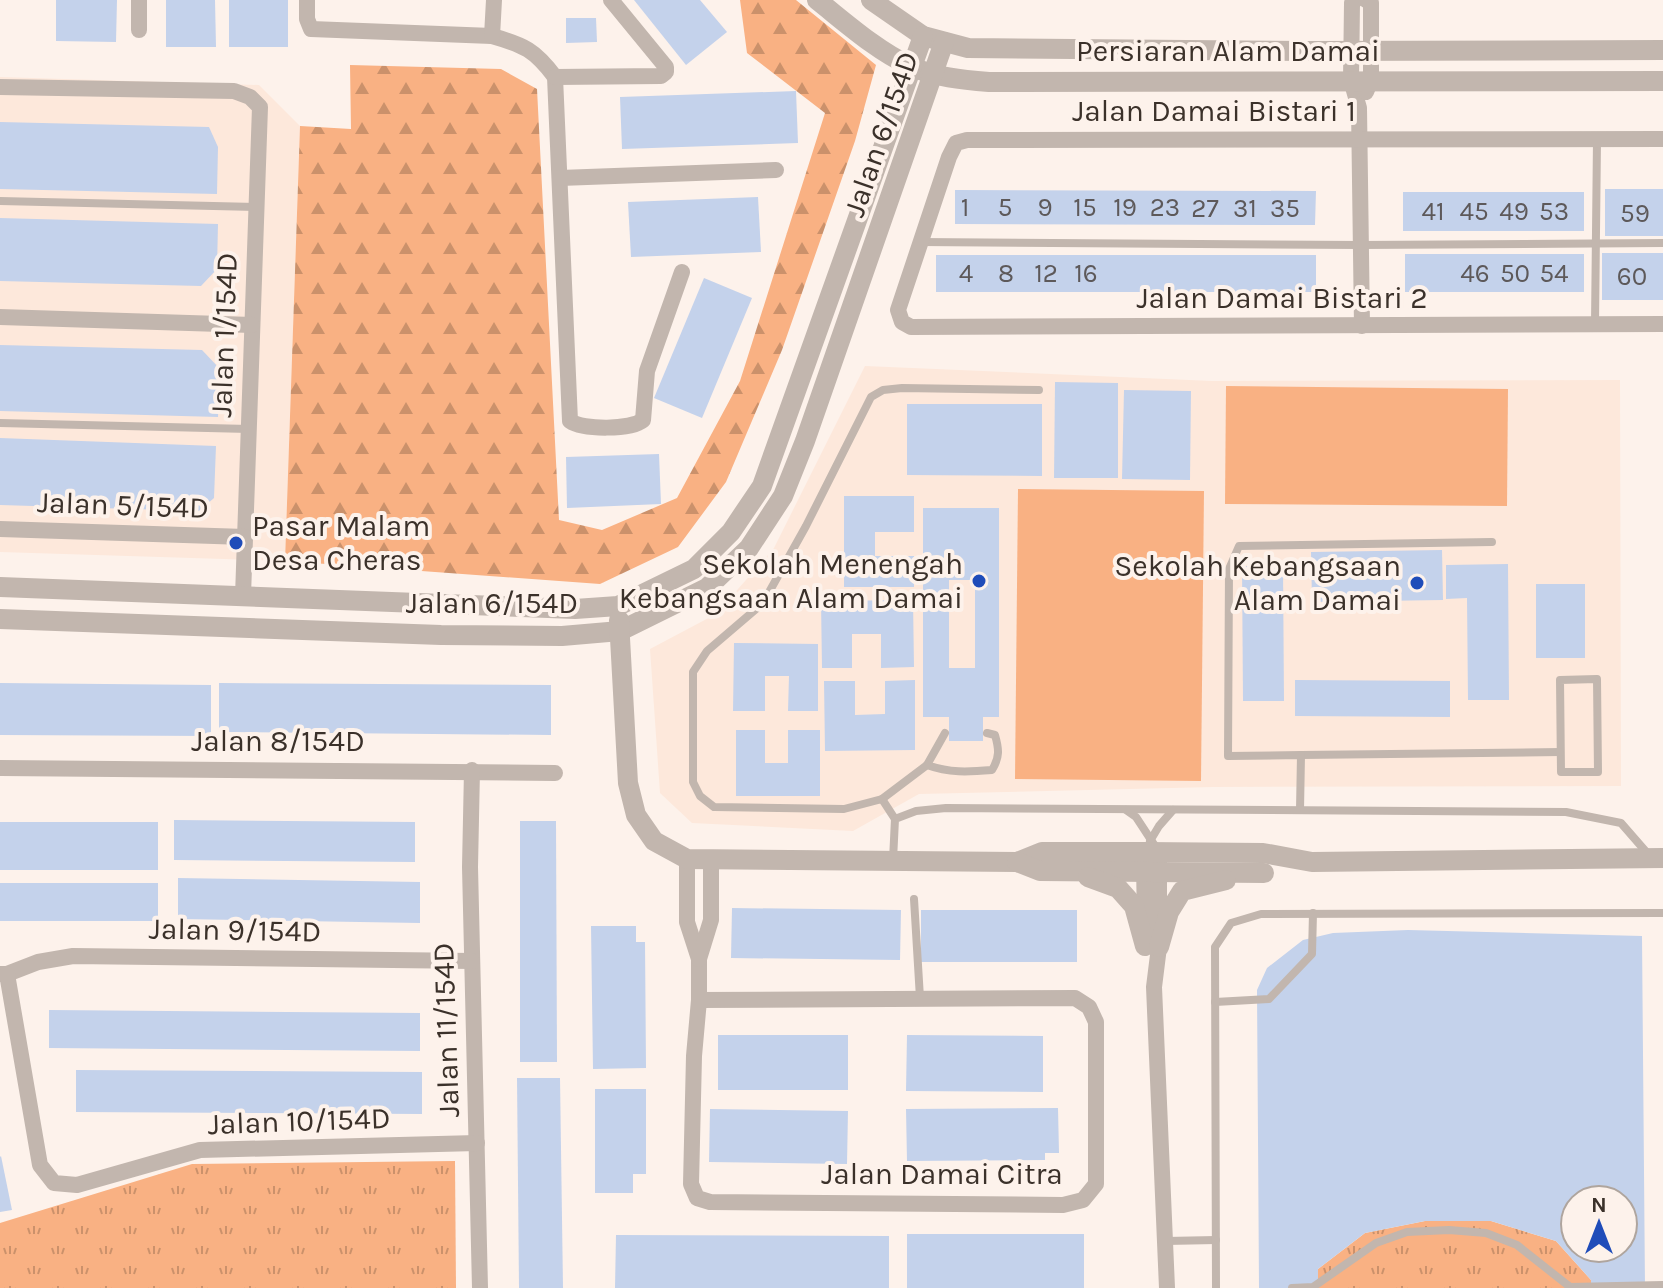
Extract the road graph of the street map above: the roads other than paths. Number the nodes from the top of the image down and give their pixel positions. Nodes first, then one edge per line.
1 (139, 0) edge
2 (307, 0) edge
3 (494, 0) edge
4 (611, 0) edge
5 (817, 0) edge
6 (871, 0) edge
7 (1355, 0) edge
8 (1366, 0) edge
9 (139, 30) dead end
10 (492, 36) junction
11 (923, 36) junction
12 (944, 42) junction
13 (1663, 50) edge
14 (1361, 51) junction
15 (905, 71) junction
16 (555, 77) junction
17 (938, 79) junction
18 (1361, 80) junction
19 (1663, 81) edge
20 (0, 87) edge
21 (1360, 138) junction
22 (1597, 139) junction
23 (1663, 139) edge
24 (776, 170) dead end
25 (560, 178) junction
26 (0, 201) edge
27 (256, 207) junction
28 (920, 242) junction
29 (1663, 243) edge
30 (1597, 244) junction
31 (1361, 245) junction
32 (682, 272) dead end
33 (0, 317) edge
34 (902, 322) joint
35 (1595, 324) junction
36 (1663, 324) edge
37 (252, 325) junction
38 (1362, 326) junction
39 (1039, 390) dead end
40 (0, 423) edge
41 (249, 429) junction
42 (0, 529) edge
43 (245, 537) junction
44 (1492, 542) dead end
45 (0, 587) edge
46 (243, 596) junction
47 (618, 606) junction
48 (648, 618) junction
49 (0, 619) edge
50 (241, 628) junction
51 (620, 631) junction
52 (562, 636) junction
53 (622, 662) junction
54 (945, 733) dead end
55 (987, 733) dead end
56 (1560, 752) junction
57 (1301, 755) junction
58 (927, 765) junction
59 (0, 768) edge
60 (472, 770) junction
61 (555, 773) dead end
62 (882, 799) junction
63 (1126, 809) junction
64 (1173, 810) junction
65 (1300, 810) junction
66 (895, 819) junction
67 (1151, 858) junction
68 (1657, 858) edge
69 (687, 859) junction
70 (711, 859) junction
71 (893, 861) junction
72 (1017, 862) junction
73 (1312, 862) junction
74 (1072, 872) junction
75 (1264, 873) junction
76 (914, 899) dead end
77 (1313, 913) junction
78 (1663, 913) edge
79 (1152, 947) junction
80 (699, 959) junction
81 (472, 961) junction
82 (4, 974) edge
83 (920, 998) junction
84 (699, 1000) junction
85 (1215, 1002) junction
86 (477, 1143) junction
87 (1216, 1240) junction
88 (1166, 1241) junction
89 (1663, 1285) edge
90 (480, 1288) edge
91 (1167, 1288) edge
92 (1216, 1288) edge
93 (1292, 1288) edge

1 - 9 street
2 - 10 street
3 - 10 street
4 - 16 street
5 - 15 street, Persiaran Alam Damai
6 - 11 street, Persiaran Alam Damai
7 - 14 street
8 - 14 street
10 - 16 street
11 - 12 street, Persiaran Alam Damai
11 - 15 street, Jalan 6/154D
12 - 14 street, Persiaran Alam Damai
12 - 17 street, Jalan 6/154D
13 - 14 street, Persiaran Alam Damai
14 - 18 street
15 - 17 street, Persiaran Alam Damai
15 - 47 street, Jalan 6/154D
16 - 25 street
17 - 18 street, Persiaran Alam Damai
17 - 48 street, Jalan 6/154D
18 - 19 street, Persiaran Alam Damai
18 - 21 street
20 - 27 street, Jalan 1/154D
21 - 22 street, Jalan Damai Bistari 1
21 - 28 street, Jalan Damai Bistari 1
21 - 31 street
22 - 23 street, Jalan Damai Bistari 1
22 - 30 lane
24 - 25 street
25 - 32 street
26 - 27 lane
27 - 37 street, Jalan 1/154D
28 - 31 lane
28 - 34 street, Jalan Damai Bistari 1
29 - 30 lane
30 - 31 lane
30 - 35 lane
31 - 38 street
33 - 37 street
34 - 38 street, Jalan Damai Bistari 2
35 - 36 street, Jalan Damai Bistari 2
35 - 38 street, Jalan Damai Bistari 2
37 - 41 street, Jalan 1/154D
39 - 62 lane
40 - 41 lane
41 - 43 street, Jalan 1/154D
42 - 43 street, Jalan 5/154D
43 - 46 street, Jalan 1/154D
44 - 57 lane
45 - 46 street, Jalan 6/154D
46 - 47 street, Jalan 6/154D
46 - 50 street
47 - 51 street
48 - 51 street, Jalan 6/154D
48 - 53 street
49 - 50 street, Jalan 6/154D
50 - 52 street, Jalan 6/154D
51 - 52 street, Jalan 6/154D
51 - 53 street
52 - 53 street
53 - 69 street
54 - 58 lane
55 - 58 lane
56 - 56 lane
56 - 57 lane
57 - 65 lane
58 - 62 lane
59 - 60 street, Jalan 8/154D
60 - 61 street, Jalan 8/154D
60 - 81 street, Jalan 11/154D
62 - 66 lane
63 - 64 lane
63 - 66 lane
63 - 67 lane
64 - 65 lane
64 - 67 lane
65 - 68 lane
66 - 71 lane
67 - 72 street
67 - 73 street
67 - 74 street
67 - 75 street
67 - 79 street
68 - 73 street
69 - 70 street
69 - 80 street, Jalan Damai Citra
70 - 71 street
70 - 80 street, Jalan Damai Citra
71 - 72 street
72 - 74 street
73 - 75 street
74 - 79 street
75 - 79 street
76 - 83 lane
77 - 78 lane
77 - 85 lane
77 - 85 lane
79 - 88 street
80 - 84 street, Jalan Damai Citra
81 - 82 street, Jalan 9/154D
81 - 86 street, Jalan 11/154D
82 - 86 street, Jalan 10/154D
83 - 84 street, Jalan Damai Citra
83 - 84 street, Jalan Damai Citra
85 - 87 lane
86 - 90 street, Jalan 11/154D
87 - 88 lane
87 - 92 lane
88 - 91 street
89 - 93 lane

